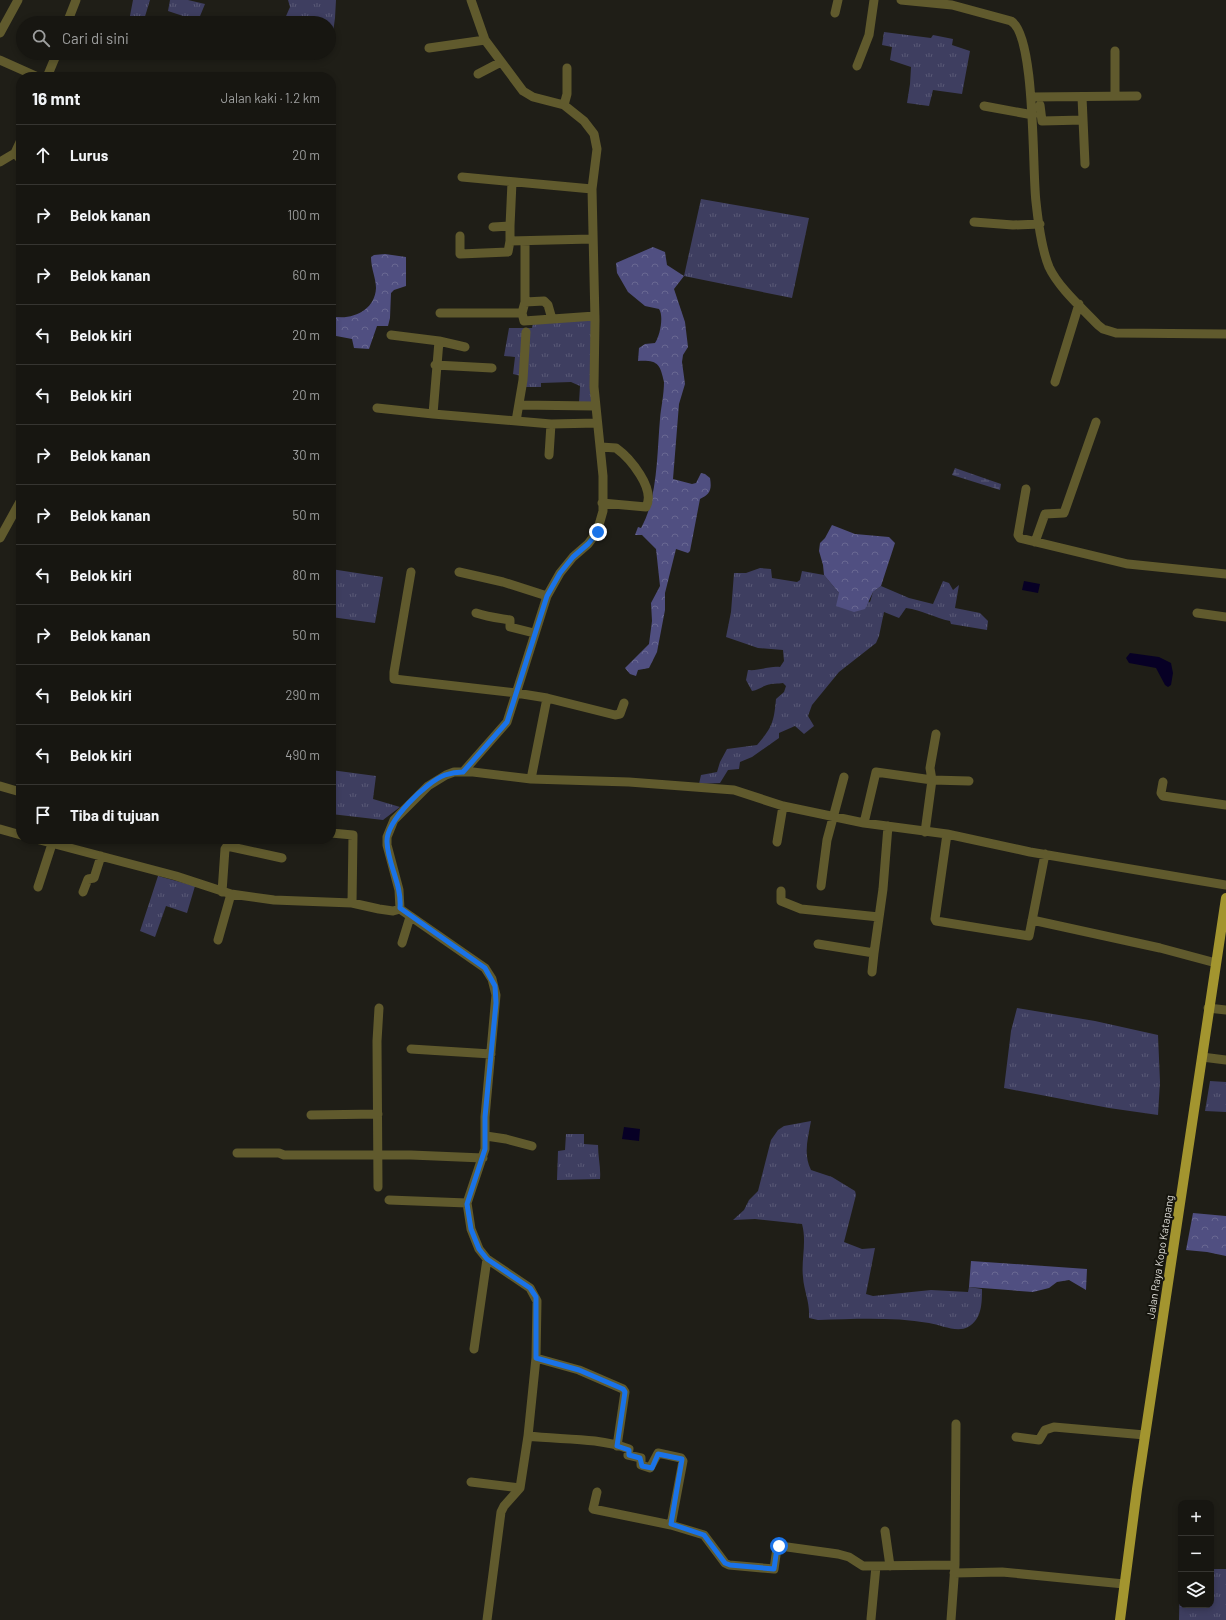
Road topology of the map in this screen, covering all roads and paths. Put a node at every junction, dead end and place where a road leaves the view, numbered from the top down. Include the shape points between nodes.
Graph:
1 (18, 0) edge
2 (76, 0) edge
3 (471, 0) edge
4 (838, 0) edge
5 (874, 0) edge
6 (901, 0) edge
7 (950, 3) edge
8 (835, 13) dead end
9 (70, 16) edge
10 (0, 33) edge
11 (486, 40) junction
12 (428, 48) dead end
13 (1115, 51) dead end
14 (0, 60) edge
15 (55, 60) edge
16 (501, 62) junction
17 (858, 66) dead end
18 (567, 68) dead end
19 (27, 72) edge
20 (49, 72) edge
21 (478, 74) dead end
22 (1115, 96) junction
23 (1137, 96) dead end
24 (1031, 97) junction
25 (1082, 97) junction
26 (564, 105) junction
27 (1040, 105) dead end
28 (984, 106) dead end
29 (1033, 115) junction
30 (1083, 120) junction
31 (16, 158) edge
32 (0, 162) edge
33 (1085, 164) dead end
34 (462, 177) dead end
35 (512, 182) junction
36 (592, 188) junction
37 (974, 222) dead end
38 (1040, 224) junction
39 (510, 226) junction
40 (493, 227) dead end
41 (460, 236) dead end
42 (592, 239) junction
43 (510, 241) junction
44 (525, 242) junction
45 (524, 302) junction
46 (1079, 304) junction
47 (440, 313) dead end
48 (522, 313) junction
49 (595, 316) junction
50 (552, 319) junction
51 (526, 332) dead end
52 (1226, 334) edge
53 (391, 335) dead end
54 (438, 341) junction
55 (465, 347) dead end
56 (435, 365) junction
57 (492, 368) dead end
58 (1054, 382) dead end
59 (519, 405) junction
60 (595, 406) junction
61 (377, 408) dead end
62 (433, 414) junction
63 (516, 421) junction
64 (1096, 422) dead end
65 (597, 423) junction
66 (551, 424) junction
67 (601, 447) junction
68 (549, 456) dead end
69 (1026, 489) dead end
70 (602, 502) junction
71 (16, 509) edge
72 (0, 538) edge
73 (1035, 542) junction
74 (411, 572) dead end
75 (459, 572) dead end
76 (1226, 574) edge
77 (547, 596) junction
78 (1197, 613) dead end
79 (476, 614) dead end
80 (1226, 617) edge
81 (534, 633) junction
82 (516, 693) junction
83 (547, 698) junction
84 (624, 703) dead end
85 (936, 734) dead end
86 (463, 772) junction
87 (844, 777) dead end
88 (532, 779) junction
89 (932, 780) junction
90 (969, 781) dead end
91 (1163, 782) dead end
92 (0, 786) edge
93 (16, 791) edge
94 (783, 806) junction
95 (1226, 806) edge
96 (834, 816) junction
97 (864, 823) junction
98 (888, 826) junction
99 (0, 829) edge
100 (925, 832) junction
101 (336, 833) edge
102 (16, 834) edge
103 (947, 834) junction
104 (777, 842) dead end
105 (52, 844) joint
106 (1045, 854) junction
107 (101, 856) junction
108 (282, 858) dead end
109 (1226, 885) edge
110 (821, 886) dead end
111 (38, 887) dead end
112 (781, 891) dead end
113 (83, 892) dead end
114 (226, 893) junction
115 (1226, 898) edge
116 (352, 903) junction
117 (400, 908) junction
118 (410, 917) junction
119 (879, 917) junction
120 (1032, 920) junction
121 (1223, 936) edge
122 (218, 940) dead end
123 (402, 943) dead end
124 (818, 944) dead end
125 (874, 953) junction
126 (1216, 963) junction
127 (872, 972) dead end
128 (379, 1008) dead end
129 (1208, 1008) junction
130 (1226, 1010) edge
131 (411, 1049) dead end
132 (491, 1054) junction
133 (1202, 1057) junction
134 (1226, 1060) edge
135 (378, 1114) junction
136 (311, 1115) dead end
137 (486, 1136) junction
138 (532, 1146) dead end
139 (237, 1153) dead end
140 (377, 1156) junction
141 (483, 1158) junction
142 (378, 1187) dead end
143 (389, 1200) dead end
144 (467, 1204) junction
145 (487, 1259) junction
146 (474, 1349) dead end
147 (536, 1358) junction
148 (956, 1424) dead end
149 (528, 1436) junction
150 (1145, 1436) junction
151 (1016, 1437) dead end
152 (617, 1446) junction
153 (471, 1482) dead end
154 (520, 1488) junction
155 (597, 1492) dead end
156 (671, 1524) junction
157 (885, 1531) dead end
158 (876, 1566) junction
159 (890, 1566) junction
160 (955, 1569) junction
161 (1124, 1584) junction
162 (871, 1619) dead end
163 (487, 1620) edge
164 (951, 1620) edge
165 (1120, 1620) edge

1 - 10 street
2 - 9 street
3 - 11 street
4 - 8 street
5 - 17 street via 869,35
6 - 7 street
7 - 24 street via 1011,21 1017,26
11 - 12 street
11 - 16 street
13 - 22 street
14 - 19 street
15 - 20 street
16 - 21 street
16 - 26 street via 527,94
18 - 26 street via 568,94
22 - 23 street
22 - 25 street
24 - 25 street
24 - 29 street
25 - 30 street
26 - 36 street via 584,121 594,134 597,150
27 - 30 street via 1042,121
28 - 29 street
29 - 38 street via 1035,185
30 - 33 street
31 - 32 street
34 - 35 street
35 - 36 street
35 - 39 street
36 - 42 street
37 - 38 street
38 - 46 street via 1049,267
39 - 40 street
39 - 43 street
41 - 43 street via 460,254 508,252
42 - 44 street
42 - 49 street
43 - 44 street
44 - 45 street
45 - 48 street
45 - 50 street via 544,301 548,305
46 - 52 street via 1103,329 1116,333
46 - 58 street
47 - 48 street
48 - 50 street via 524,321
49 - 50 street
49 - 60 street
51 - 59 street
53 - 54 street
54 - 55 street
54 - 56 street
56 - 57 street
56 - 62 street
59 - 60 street
59 - 63 street
60 - 65 street
61 - 62 street
62 - 63 street
63 - 66 street
64 - 73 street via 1064,512 1045,514
65 - 66 street
65 - 67 street
66 - 68 street
67 - 70 street
67 - 70 street via 615,448 623,454 641,475 648,498 646,507
69 - 73 street via 1018,535 1020,538
70 - 77 street via 603,511 595,536 560,573
71 - 72 street
73 - 76 street via 1128,564
74 - 82 street via 394,679
75 - 77 street
77 - 81 street
78 - 80 street
79 - 81 street via 510,620 510,627
81 - 82 street
82 - 83 street
82 - 86 street via 507,722
83 - 84 street via 615,715 620,714
83 - 88 street
85 - 89 street via 930,768
86 - 88 street
86 - 117 street via 446,775 434,782 398,816 390,828 387,845 399,890
87 - 96 street
88 - 94 street via 629,782 734,790
89 - 90 street
89 - 97 street via 876,772
89 - 100 street
91 - 95 street via 1163,796
92 - 93 street
94 - 96 street
94 - 104 street
96 - 97 street
96 - 110 street via 827,840
97 - 98 street
98 - 100 street
98 - 119 street
99 - 102 street
100 - 103 street
101 - 116 street via 353,835
103 - 106 street
103 - 120 street via 935,920 1029,936
105 - 107 street
105 - 111 street
106 - 109 street
106 - 120 street
107 - 113 street via 94,878 88,879
107 - 114 street via 176,876
108 - 114 street via 227,846
112 - 119 street via 781,901 795,908
114 - 116 street via 274,900
114 - 122 street
115 - 121 main road, Jalan Raya Kopo Katapang
116 - 117 street via 393,911
117 - 118 street
118 - 123 street
118 - 132 street via 441,936 489,973 496,995
119 - 125 street
120 - 126 street
121 - 126 main road, Jalan Raya Kopo Katapang
124 - 125 street
125 - 127 street
126 - 129 main road, Jalan Raya Kopo Katapang
128 - 135 street
129 - 130 street
129 - 133 main road, Jalan Raya Kopo Katapang
131 - 132 street
132 - 137 street via 485,1117
133 - 134 street
133 - 150 main road, Jalan Raya Kopo Katapang
135 - 136 street
135 - 140 street
137 - 138 street
137 - 141 street
139 - 140 street
140 - 141 street
140 - 142 street
141 - 144 street
143 - 144 street
144 - 145 street via 474,1238
145 - 146 street
145 - 147 street via 535,1294
147 - 149 street
147 - 152 street via 579,1370 623,1389 625,1392
148 - 160 street
149 - 152 street via 561,1437
149 - 154 street
150 - 151 street via 1054,1427 1045,1430 1039,1440
150 - 161 main road, Jalan Raya Kopo Katapang
152 - 156 street via 629,1450 628,1455 640,1458 641,1465 650,1468 658,1454 682,1459
153 - 154 street
154 - 163 street via 501,1512
155 - 156 street via 593,1509
156 - 158 street via 704,1535 725,1563 735,1567 774,1569 777,1548 780,1546 838,1554 863,1566
157 - 159 street
158 - 159 street
158 - 162 street
159 - 160 street
160 - 161 street
160 - 164 street
161 - 165 main road, Jalan Raya Kopo Katapang

